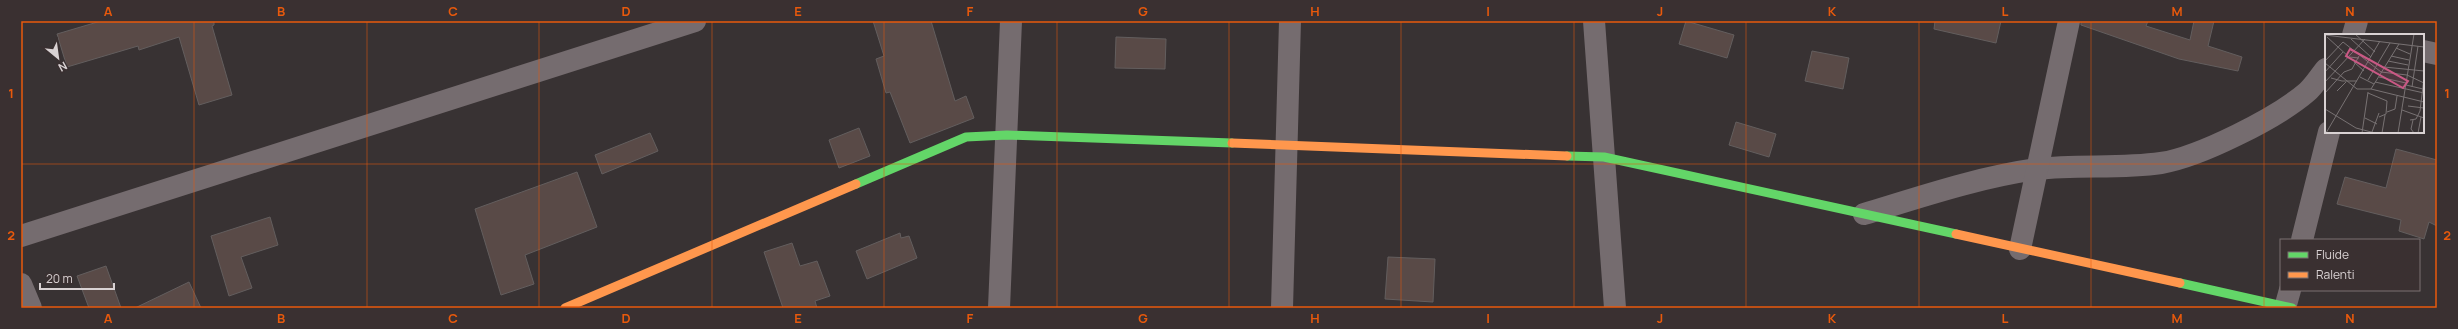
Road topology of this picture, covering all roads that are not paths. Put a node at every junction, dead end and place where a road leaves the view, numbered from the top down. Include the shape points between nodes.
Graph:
1 (695, 21) edge
2 (1011, 21) edge
3 (1290, 21) edge
4 (1594, 21) edge
5 (2068, 21) edge
6 (2357, 21) edge
7 (2354, 34) edge
8 (2424, 51) edge
9 (2437, 54) edge
10 (2325, 70) edge
11 (2329, 133) edge
12 (1006, 135) junction
13 (1286, 145) junction
14 (1604, 157) junction
15 (2037, 169) junction
16 (1864, 214) junction
17 (21, 236) edge
18 (2302, 239) edge
19 (2020, 249) junction
20 (21, 284) edge
21 (2288, 303) edge
22 (31, 308) edge
23 (564, 308) edge
24 (998, 308) edge
25 (1282, 308) edge
26 (1615, 308) edge

1 - 17 street
2 - 12 street
3 - 13 street
4 - 14 street
5 - 15 street
6 - 7 street
8 - 9 street
10 - 15 street via 2307,92 2269,118 2210,147 2162,162 2099,168
11 - 18 street
12 - 13 street
12 - 23 street via 966,137
12 - 24 street
13 - 14 street
13 - 25 street
14 - 16 street
14 - 26 street
15 - 16 street
15 - 19 street
16 - 19 street
19 - 21 street
20 - 22 street

